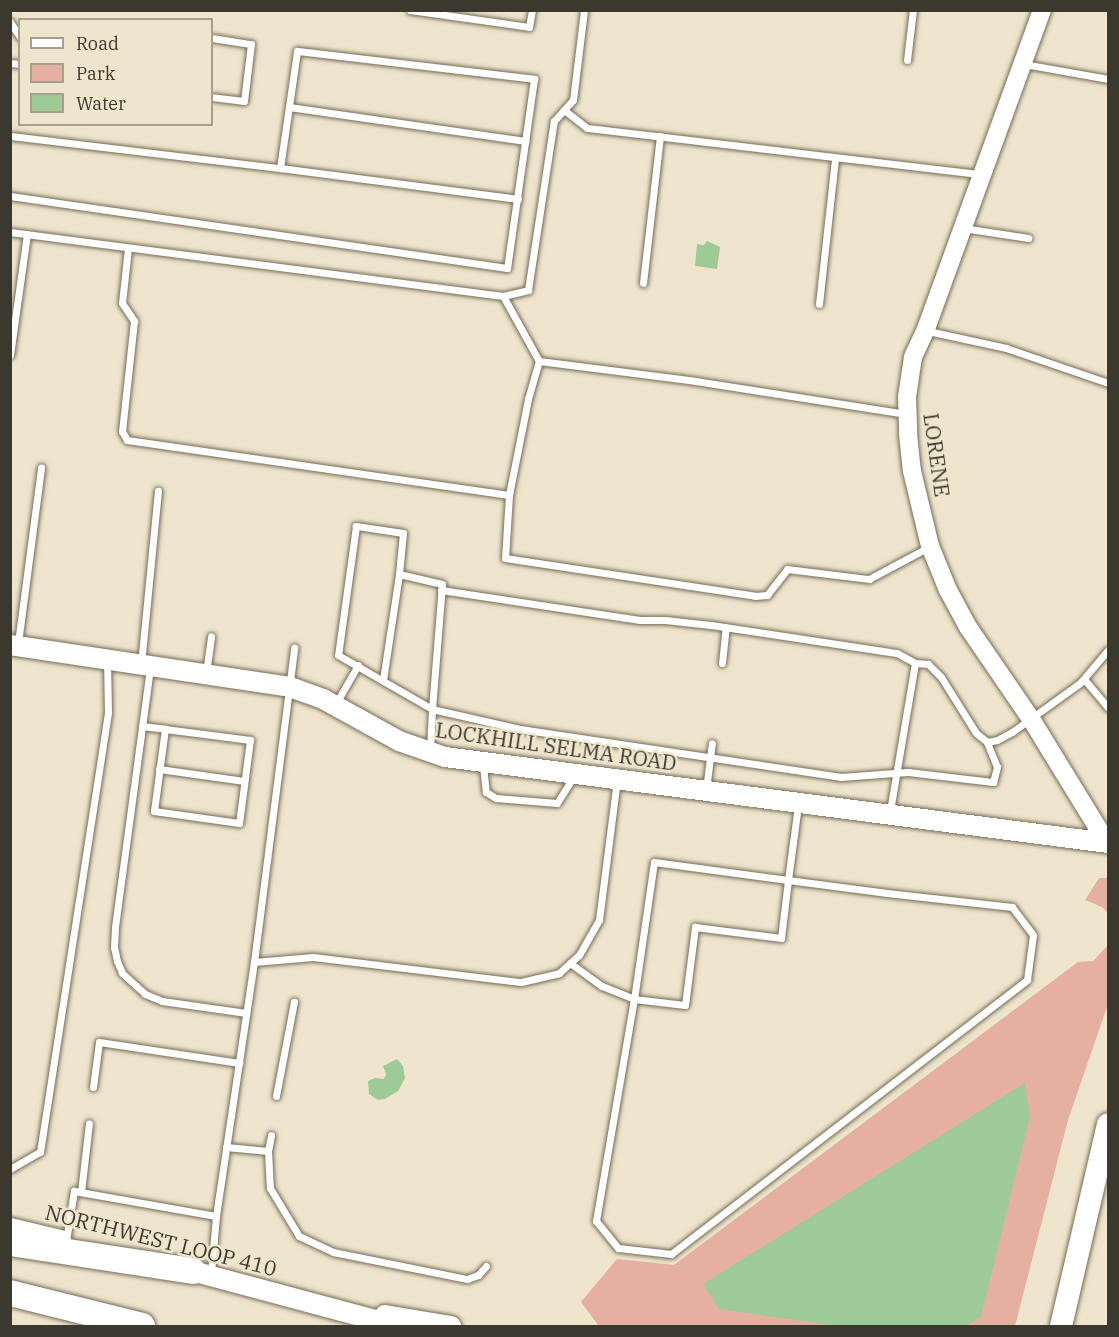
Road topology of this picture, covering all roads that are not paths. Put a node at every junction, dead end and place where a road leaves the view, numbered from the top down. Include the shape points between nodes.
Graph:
1 (410, 10) edge
2 (532, 10) edge
3 (584, 10) edge
4 (913, 10) edge
5 (1042, 10) edge
6 (213, 38) edge
7 (907, 60) dead end
8 (1021, 64) junction
9 (1108, 79) edge
10 (213, 97) edge
11 (289, 107) junction
12 (564, 110) junction
13 (10, 136) edge
14 (660, 136) junction
15 (526, 141) junction
16 (835, 158) junction
17 (280, 168) junction
18 (981, 174) junction
19 (10, 196) edge
20 (518, 199) junction
21 (961, 228) junction
22 (10, 232) edge
23 (27, 234) junction
24 (1028, 238) dead end
25 (128, 248) junction
26 (643, 283) dead end
27 (503, 296) junction
28 (819, 304) dead end
29 (925, 330) junction
30 (11, 339) edge
31 (10, 355) edge
32 (539, 361) junction
33 (1108, 383) edge
34 (908, 414) junction
35 (41, 468) dead end
36 (158, 491) dead end
37 (508, 495) junction
38 (930, 546) junction
39 (399, 574) junction
40 (441, 590) junction
41 (726, 627) junction
42 (211, 636) dead end
43 (14, 645) edge
44 (294, 648) dead end
45 (1108, 650) edge
46 (107, 659) junction
47 (722, 663) dead end
48 (915, 663) junction
49 (146, 664) junction
50 (358, 665) junction
51 (206, 673) junction
52 (1084, 679) junction
53 (383, 680) junction
54 (290, 687) junction
55 (335, 705) junction
56 (1108, 708) edge
57 (432, 709) junction
58 (1031, 719) junction
59 (142, 726) junction
60 (165, 729) junction
61 (987, 742) junction
62 (712, 743) dead end
63 (430, 753) junction
64 (710, 756) junction
65 (483, 762) junction
66 (159, 769) junction
67 (896, 773) junction
68 (574, 774) junction
69 (617, 780) junction
70 (244, 781) junction
71 (706, 792) junction
72 (798, 804) junction
73 (889, 815) junction
74 (1108, 844) edge
75 (788, 880) junction
76 (254, 962) junction
77 (570, 963) junction
78 (634, 999) junction
79 (294, 1002) dead end
80 (246, 1013) junction
81 (239, 1063) junction
82 (93, 1087) dead end
83 (276, 1096) dead end
84 (89, 1123) dead end
85 (1108, 1124) edge
86 (271, 1135) dead end
87 (226, 1146) junction
88 (268, 1151) junction
89 (10, 1169) edge
90 (81, 1192) junction
91 (216, 1216) junction
92 (10, 1228) edge
93 (66, 1241) junction
94 (10, 1243) edge
95 (486, 1266) dead end
96 (202, 1273) junction
97 (10, 1293) edge
98 (299, 1300) junction
99 (142, 1326) edge
100 (398, 1326) edge
101 (451, 1326) edge
102 (1061, 1326) edge

1 - 2 lane via 530,27
3 - 12 lane via 573,100
4 - 7 lane
5 - 8 street, LORENE
6 - 10 lane via 251,44 244,101
8 - 9 lane
8 - 18 street, LORENE
11 - 15 lane
11 - 15 lane via 297,51 534,79
11 - 17 lane
12 - 14 lane via 588,128
12 - 27 lane via 555,121 528,290
13 - 17 lane
14 - 16 lane
14 - 26 lane
15 - 20 lane
16 - 18 lane
16 - 28 lane
17 - 20 lane
18 - 21 street, LORENE
19 - 20 lane via 507,268
21 - 24 lane
21 - 29 street, LORENE
22 - 23 lane
23 - 25 lane
23 - 30 lane
25 - 27 lane
25 - 37 lane via 122,303 135,321 122,431 127,440
27 - 32 lane
29 - 33 lane via 1006,348
29 - 34 street, LORENE via 913,357
30 - 31 lane
32 - 34 lane
32 - 37 lane
34 - 38 street, LORENE via 912,471
35 - 43 lane
36 - 49 lane
37 - 38 lane via 505,558 755,596 766,595 788,569 869,579
38 - 58 street, LORENE via 968,627
39 - 40 lane via 442,584
39 - 50 lane via 403,532 356,526 338,655
39 - 53 lane
40 - 41 lane via 640,620
40 - 57 lane
41 - 47 lane
41 - 48 lane via 897,653
42 - 51 lane
43 - 46 main road, LOCKHILL SELMA ROAD
44 - 54 lane
45 - 52 lane
46 - 49 main road, LOCKHILL SELMA ROAD
46 - 89 lane via 108,712 40,1152
48 - 61 lane via 928,664 941,677 976,733
48 - 67 lane
49 - 51 main road, LOCKHILL SELMA ROAD
49 - 59 lane
50 - 53 lane
50 - 55 lane
51 - 54 main road, LOCKHILL SELMA ROAD
52 - 56 lane
52 - 58 lane
53 - 57 lane
54 - 55 main road, LOCKHILL SELMA ROAD
54 - 76 lane
55 - 63 main road, LOCKHILL SELMA ROAD via 399,741
57 - 63 lane
57 - 64 lane via 520,729
58 - 61 lane via 997,741
58 - 74 street, LORENE
59 - 60 lane
59 - 80 lane via 115,928 117,961 122,974 145,994 162,1001
60 - 66 lane
60 - 70 lane via 250,740
61 - 67 lane via 997,767 993,782
62 - 64 lane
63 - 65 main road, LOCKHILL SELMA ROAD
64 - 67 lane via 841,777
64 - 71 lane
65 - 68 main road, LOCKHILL SELMA ROAD
65 - 68 lane via 486,792 496,798 557,803
66 - 70 lane
66 - 70 lane via 154,811 239,824
67 - 73 lane
68 - 69 main road, LOCKHILL SELMA ROAD
69 - 71 main road, LOCKHILL SELMA ROAD
69 - 77 lane via 599,920 579,956
71 - 72 main road, LOCKHILL SELMA ROAD
72 - 73 main road, LOCKHILL SELMA ROAD
72 - 75 lane
73 - 74 main road, LOCKHILL SELMA ROAD
75 - 78 lane via 654,862
75 - 78 lane via 781,938 695,927 686,1005
75 - 78 lane via 1011,907 1033,935 1027,980 671,1254 618,1248 596,1221
76 - 77 lane via 313,957 522,982 559,973
76 - 80 lane
77 - 78 lane via 602,986
79 - 83 lane
80 - 81 lane
81 - 82 lane via 99,1042
81 - 87 lane
84 - 90 lane
85 - 102 main road
86 - 88 lane
87 - 88 lane
87 - 91 lane
88 - 95 lane via 270,1188 299,1236 333,1252 437,1275 467,1279
90 - 91 lane
90 - 93 lane via 75,1191
91 - 96 lane
92 - 93 main road, NORTHWEST LOOP 410
93 - 96 main road, NORTHWEST LOOP 410
94 - 96 highway
96 - 98 main road, NORTHWEST LOOP 410
97 - 99 highway
98 - 100 main road, NORTHWEST LOOP 410
98 - 101 main road, NORTHWEST LOOP 410

